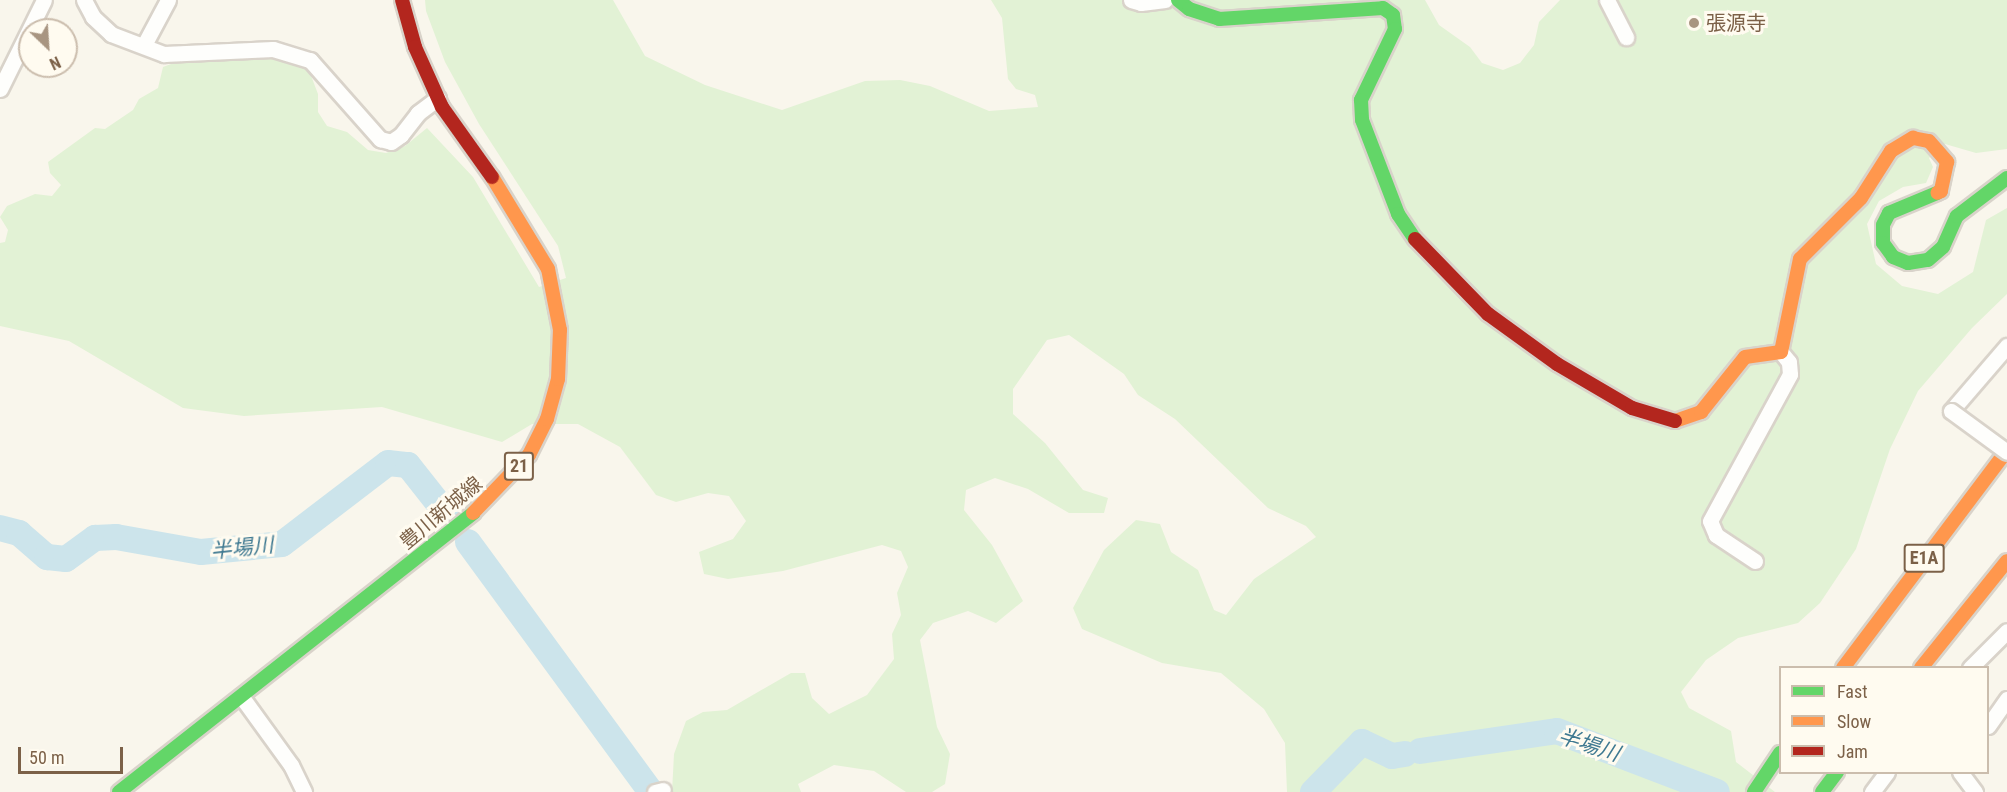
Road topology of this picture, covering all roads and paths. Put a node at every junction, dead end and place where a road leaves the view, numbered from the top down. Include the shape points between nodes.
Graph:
1 (44, 0) edge
2 (84, 0) edge
3 (168, 0) edge
4 (402, 0) edge
5 (1131, 0) edge
6 (1165, 0) edge
7 (1178, 0) edge
8 (1607, 0) edge
9 (1626, 37) dead end
10 (144, 45) junction
11 (0, 88) edge
12 (438, 98) junction
13 (2007, 178) edge
14 (2007, 346) edge
15 (1781, 352) junction
16 (2007, 451) edge
17 (1755, 561) dead end
18 (2007, 561) edge
19 (2007, 631) edge
20 (1845, 666) edge
21 (1923, 666) edge
22 (1972, 666) edge
23 (241, 696) junction
24 (2007, 699) edge
25 (1989, 725) edge
26 (1779, 755) edge
27 (1836, 774) edge
28 (1886, 774) edge
29 (1962, 774) edge
30 (119, 792) edge
31 (304, 792) edge
32 (1754, 792) edge
33 (1822, 792) edge
34 (1872, 792) edge
35 (1975, 792) edge

1 - 11 street
2 - 10 street via 93,17 111,34
3 - 10 street
4 - 12 main road, 豊川新城線 / 21 via 415,47
5 - 6 street
7 - 15 main road via 1189,9 1219,19 1383,8 1393,15 1395,29 1361,100 1362,120 1398,214 1427,253 1453,274 1488,314 1602,392 1662,420 1683,420 1701,412 1745,357
8 - 9 street
10 - 12 street via 164,54 273,49 294,52 310,60 380,139 391,142
12 - 23 main road, 豊川新城線 / 21 via 460,138 508,200 548,269 560,330 558,379 547,419 528,455 491,497
13 - 15 main road via 1957,216 1943,247 1928,260 1908,263 1893,257 1883,243 1883,225 1889,213 1941,191 1947,162 1929,141 1913,138 1891,151 1862,198 1800,259
14 - 16 street, bridge via 1952,411
15 - 17 street via 1789,362 1790,374 1710,521 1716,534
16 - 20 main road, E1A
18 - 21 main road
19 - 22 street
23 - 30 main road, 豊川新城線 / 21
23 - 31 street via 291,765
24 - 25 street
26 - 32 main road
27 - 33 main road
28 - 34 street
29 - 35 street

